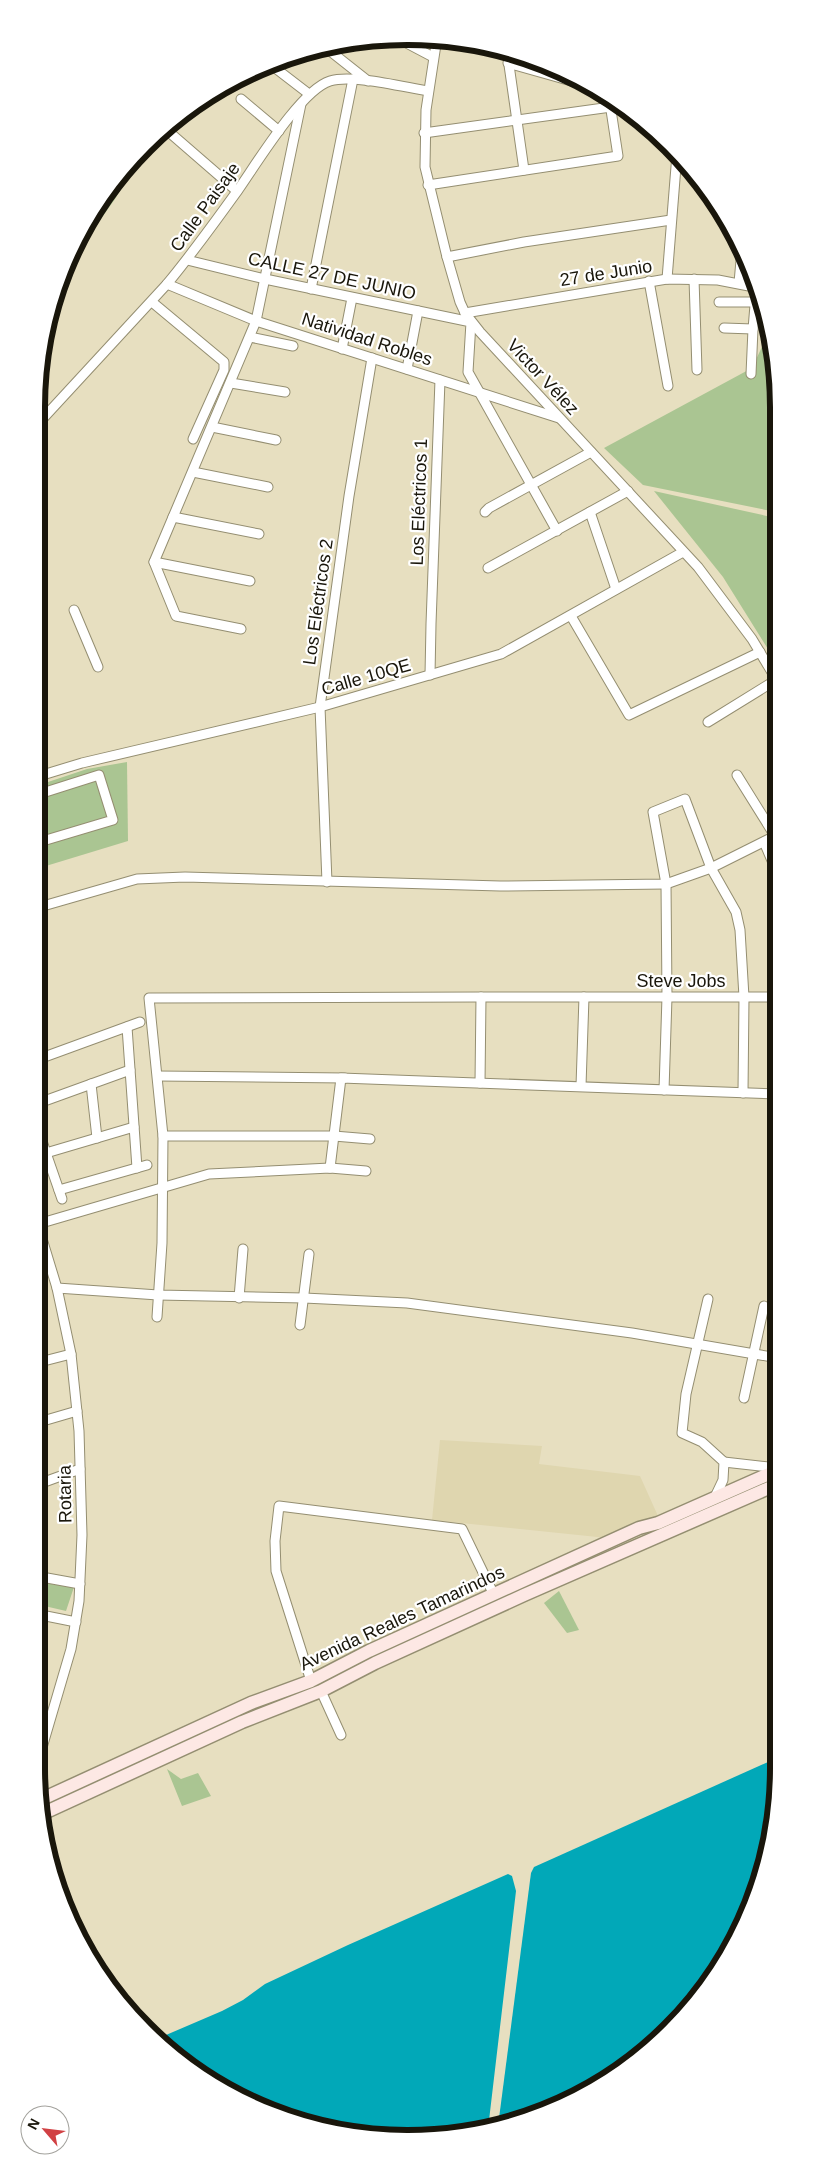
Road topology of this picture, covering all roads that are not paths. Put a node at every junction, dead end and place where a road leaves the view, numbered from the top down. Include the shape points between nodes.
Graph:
1 (410, 45) edge
2 (435, 46) edge
3 (333, 53) edge
4 (433, 58) junction
5 (511, 60) edge
6 (513, 61) edge
7 (512, 64) junction
8 (277, 70) edge
9 (552, 75) edge
10 (353, 79) junction
11 (368, 81) junction
12 (428, 91) junction
13 (309, 94) junction
14 (242, 99) dead end
15 (301, 104) junction
16 (609, 106) edge
17 (611, 108) edge
18 (517, 120) junction
19 (279, 131) junction
20 (170, 133) edge
21 (424, 133) junction
22 (676, 164) edge
23 (524, 170) junction
24 (428, 185) junction
25 (237, 191) junction
26 (672, 220) junction
27 (447, 257) junction
28 (187, 260) junction
29 (741, 265) edge
30 (265, 279) junction
31 (667, 279) junction
32 (694, 279) junction
33 (649, 281) junction
34 (739, 283) junction
35 (167, 284) junction
36 (749, 286) edge
37 (311, 289) junction
38 (753, 297) edge
39 (352, 298) junction
40 (152, 302) junction
41 (719, 302) dead end
42 (755, 303) edge
43 (418, 311) junction
44 (465, 313) junction
45 (256, 321) junction
46 (471, 322) junction
47 (724, 328) dead end
48 (753, 329) junction
49 (250, 337) junction
50 (293, 346) dead end
51 (342, 348) junction
52 (372, 358) junction
53 (407, 369) junction
54 (697, 370) dead end
55 (751, 374) dead end
56 (440, 380) junction
57 (231, 382) junction
58 (668, 386) dead end
59 (285, 392) dead end
60 (479, 392) junction
61 (45, 416) edge
62 (559, 418) junction
63 (212, 427) junction
64 (193, 438) dead end
65 (276, 440) dead end
66 (591, 452) junction
67 (193, 472) junction
68 (531, 484) junction
69 (268, 487) dead end
70 (628, 492) junction
71 (485, 512) dead end
72 (590, 512) junction
73 (173, 516) junction
74 (557, 531) junction
75 (258, 534) dead end
76 (683, 552) junction
77 (154, 562) junction
78 (488, 568) dead end
79 (250, 581) dead end
80 (616, 589) junction
81 (74, 610) dead end
82 (571, 616) junction
83 (241, 629) dead end
84 (760, 652) junction
85 (98, 667) dead end
86 (770, 670) edge
87 (430, 675) junction
88 (770, 684) edge
89 (320, 707) junction
90 (708, 722) dead end
91 (45, 774) edge
92 (737, 775) dead end
93 (45, 791) edge
94 (770, 826) edge
95 (770, 838) edge
96 (45, 841) edge
97 (764, 842) junction
98 (770, 856) edge
99 (711, 868) junction
100 (327, 882) junction
101 (666, 884) junction
102 (45, 905) edge
103 (481, 997) junction
104 (584, 997) junction
105 (667, 997) junction
106 (744, 997) junction
107 (770, 997) edge
108 (140, 1022) dead end
109 (127, 1027) junction
110 (45, 1057) edge
111 (130, 1070) junction
112 (158, 1076) junction
113 (341, 1078) junction
114 (480, 1083) junction
115 (91, 1084) junction
116 (581, 1086) junction
117 (664, 1090) junction
118 (743, 1093) junction
119 (770, 1094) edge
120 (45, 1101) edge
121 (134, 1127) junction
122 (163, 1136) junction
123 (334, 1136) junction
124 (97, 1138) junction
125 (370, 1139) dead end
126 (46, 1153) joint
127 (147, 1166) dead end
128 (137, 1168) junction
129 (330, 1168) junction
130 (366, 1171) dead end
131 (162, 1187) junction
132 (45, 1219) edge
133 (45, 1247) edge
134 (243, 1249) dead end
135 (309, 1254) dead end
136 (58, 1288) junction
137 (158, 1295) junction
138 (239, 1298) junction
139 (304, 1298) junction
140 (708, 1299) dead end
141 (764, 1306) dead end
142 (157, 1317) dead end
143 (300, 1324) dead end
144 (697, 1344) junction
145 (71, 1354) junction
146 (754, 1354) junction
147 (770, 1357) edge
148 (45, 1361) edge
149 (744, 1398) dead end
150 (77, 1412) junction
151 (45, 1421) edge
152 (724, 1462) junction
153 (770, 1468) edge
154 (80, 1469) junction
155 (770, 1473) edge
156 (45, 1482) edge
157 (748, 1484) junction
158 (770, 1488) edge
159 (754, 1496) junction
160 (714, 1499) junction
161 (45, 1578) edge
162 (518, 1583) junction
163 (80, 1584) junction
164 (494, 1596) junction
165 (524, 1596) junction
166 (45, 1616) edge
167 (76, 1622) junction
168 (310, 1681) junction
169 (321, 1691) junction
170 (237, 1710) junction
171 (242, 1722) junction
172 (342, 1735) dead end
173 (45, 1738) edge
174 (46, 1797) edge
175 (48, 1811) edge

1 - 4 street
2 - 4 street, Victor Vélez
3 - 11 street
4 - 12 street, Victor Vélez
5 - 7 street
6 - 7 street
7 - 9 street
7 - 18 street
8 - 13 street
10 - 11 street, Calle Paisaje
10 - 13 street, Calle Paisaje via 331,80
10 - 37 street
11 - 12 street, Calle Paisaje
12 - 21 street, Victor Vélez
13 - 15 street, Calle Paisaje
14 - 19 street
15 - 19 street, Calle Paisaje
15 - 30 street
16 - 18 street
17 - 23 street via 618,156
18 - 21 street
18 - 23 street
19 - 25 street, Calle Paisaje
20 - 25 street
21 - 24 street, Victor Vélez
22 - 26 street
23 - 24 street
24 - 27 street, Victor Vélez
25 - 28 street, Calle Paisaje
26 - 27 street
26 - 31 street
27 - 44 street, Victor Vélez
28 - 30 street, CALLE 27 DE JUNIO
28 - 35 street, Calle Paisaje
29 - 34 street
30 - 37 street, CALLE 27 DE JUNIO
30 - 45 street
31 - 32 street, 27 de Junio
31 - 33 street, 27 de Junio
32 - 34 street, 27 de Junio
32 - 54 street
33 - 44 street, 27 de Junio
33 - 58 street
34 - 36 street, 27 de Junio
35 - 40 street, Calle Paisaje
35 - 45 street, Natividad Robles
37 - 39 street, CALLE 27 DE JUNIO
38 - 41 street
39 - 43 street, CALLE 27 DE JUNIO
39 - 51 street
40 - 61 street, Calle Paisaje
40 - 64 street via 224,362 224,370
42 - 48 street
43 - 46 street, CALLE 27 DE JUNIO
43 - 53 street
44 - 46 street, Victor Vélez
45 - 49 street
45 - 51 street, Natividad Robles
46 - 60 street via 468,372
46 - 62 street, Victor Vélez
47 - 48 street
48 - 55 street
49 - 50 street
49 - 57 street
51 - 52 street, Natividad Robles
52 - 53 street, Natividad Robles
52 - 89 street, Los Eléctricos 2
53 - 56 street, Natividad Robles
56 - 60 street, Natividad Robles
56 - 87 street, Los Eléctricos 1
57 - 59 street
57 - 63 street
60 - 62 street, Natividad Robles
60 - 68 street
62 - 66 street, Victor Vélez
63 - 65 street
63 - 67 street
66 - 68 street
66 - 70 street, Victor Vélez
67 - 69 street
67 - 73 street
68 - 71 street
68 - 74 street
70 - 72 street
70 - 76 street, Victor Vélez
72 - 74 street
72 - 80 street
73 - 75 street
73 - 77 street
74 - 78 street
76 - 80 street, Calle 10QE
76 - 84 street, Victor Vélez via 713,585
77 - 79 street
77 - 83 street via 176,616
80 - 82 street, Calle 10QE
81 - 85 street
82 - 84 street via 629,715
82 - 87 street, Calle 10QE via 501,654
84 - 86 street, Victor Vélez
87 - 89 street, Calle 10QE
88 - 90 street
89 - 91 street, Calle 10QE
89 - 100 street, Los Eléctricos 2
92 - 94 street
93 - 96 street via 98,775 113,820
95 - 97 street
97 - 98 street
97 - 99 street
99 - 101 street
99 - 101 street via 685,799 653,812
99 - 106 street via 736,912
100 - 101 street via 500,886
100 - 102 street via 137,878
101 - 105 street
103 - 104 street, Steve Jobs
103 - 112 street, Steve Jobs via 150,998
103 - 114 street
104 - 105 street, Steve Jobs
104 - 116 street
105 - 106 street, Steve Jobs
105 - 117 street
106 - 107 street, Steve Jobs
106 - 118 street
108 - 109 street
109 - 110 street
109 - 111 street
111 - 115 street
111 - 121 street
112 - 113 street
112 - 122 street
113 - 114 street
113 - 123 street
114 - 116 street
115 - 120 street
115 - 124 street
116 - 117 street
117 - 118 street
118 - 119 street
121 - 124 street
121 - 128 street
122 - 123 street
122 - 131 street
123 - 125 street
123 - 129 street
124 - 126 street
126 - 128 street via 60,1194
127 - 128 street
129 - 130 street
129 - 131 street via 216,1172
131 - 132 street
131 - 137 street
133 - 136 street, Rotaria
134 - 138 street
135 - 139 street
136 - 137 street
136 - 145 street, Rotaria
137 - 138 street
137 - 142 street
138 - 139 street
139 - 143 street
139 - 144 street via 417,1304
140 - 144 street
141 - 146 street
144 - 146 street
144 - 152 street via 686,1394 682,1433 702,1442
145 - 148 street
145 - 150 street, Rotaria
146 - 147 street
146 - 149 street
150 - 151 street
150 - 154 street, Rotaria
152 - 153 street
152 - 160 street via 724,1480
154 - 156 street
154 - 163 street, Rotaria
155 - 157 main road, Avenida Reales Tamarindos
157 - 159 street
157 - 160 main road, Avenida Reales Tamarindos
158 - 159 main road, Avenida Reales Tamarindos
159 - 165 main road, Avenida Reales Tamarindos
160 - 162 main road, Avenida Reales Tamarindos via 639,1528
161 - 163 street
162 - 164 main road, Avenida Reales Tamarindos
162 - 165 main road
163 - 167 street, Rotaria
164 - 168 main road, Avenida Reales Tamarindos
164 - 168 street via 462,1529 279,1506 276,1572
165 - 169 main road, Avenida Reales Tamarindos
166 - 167 street
167 - 173 street, Rotaria
168 - 170 main road, Avenida Reales Tamarindos
169 - 171 main road, Avenida Reales Tamarindos
169 - 172 street
170 - 171 main road
170 - 174 main road, Avenida Reales Tamarindos
171 - 175 main road, Avenida Reales Tamarindos

